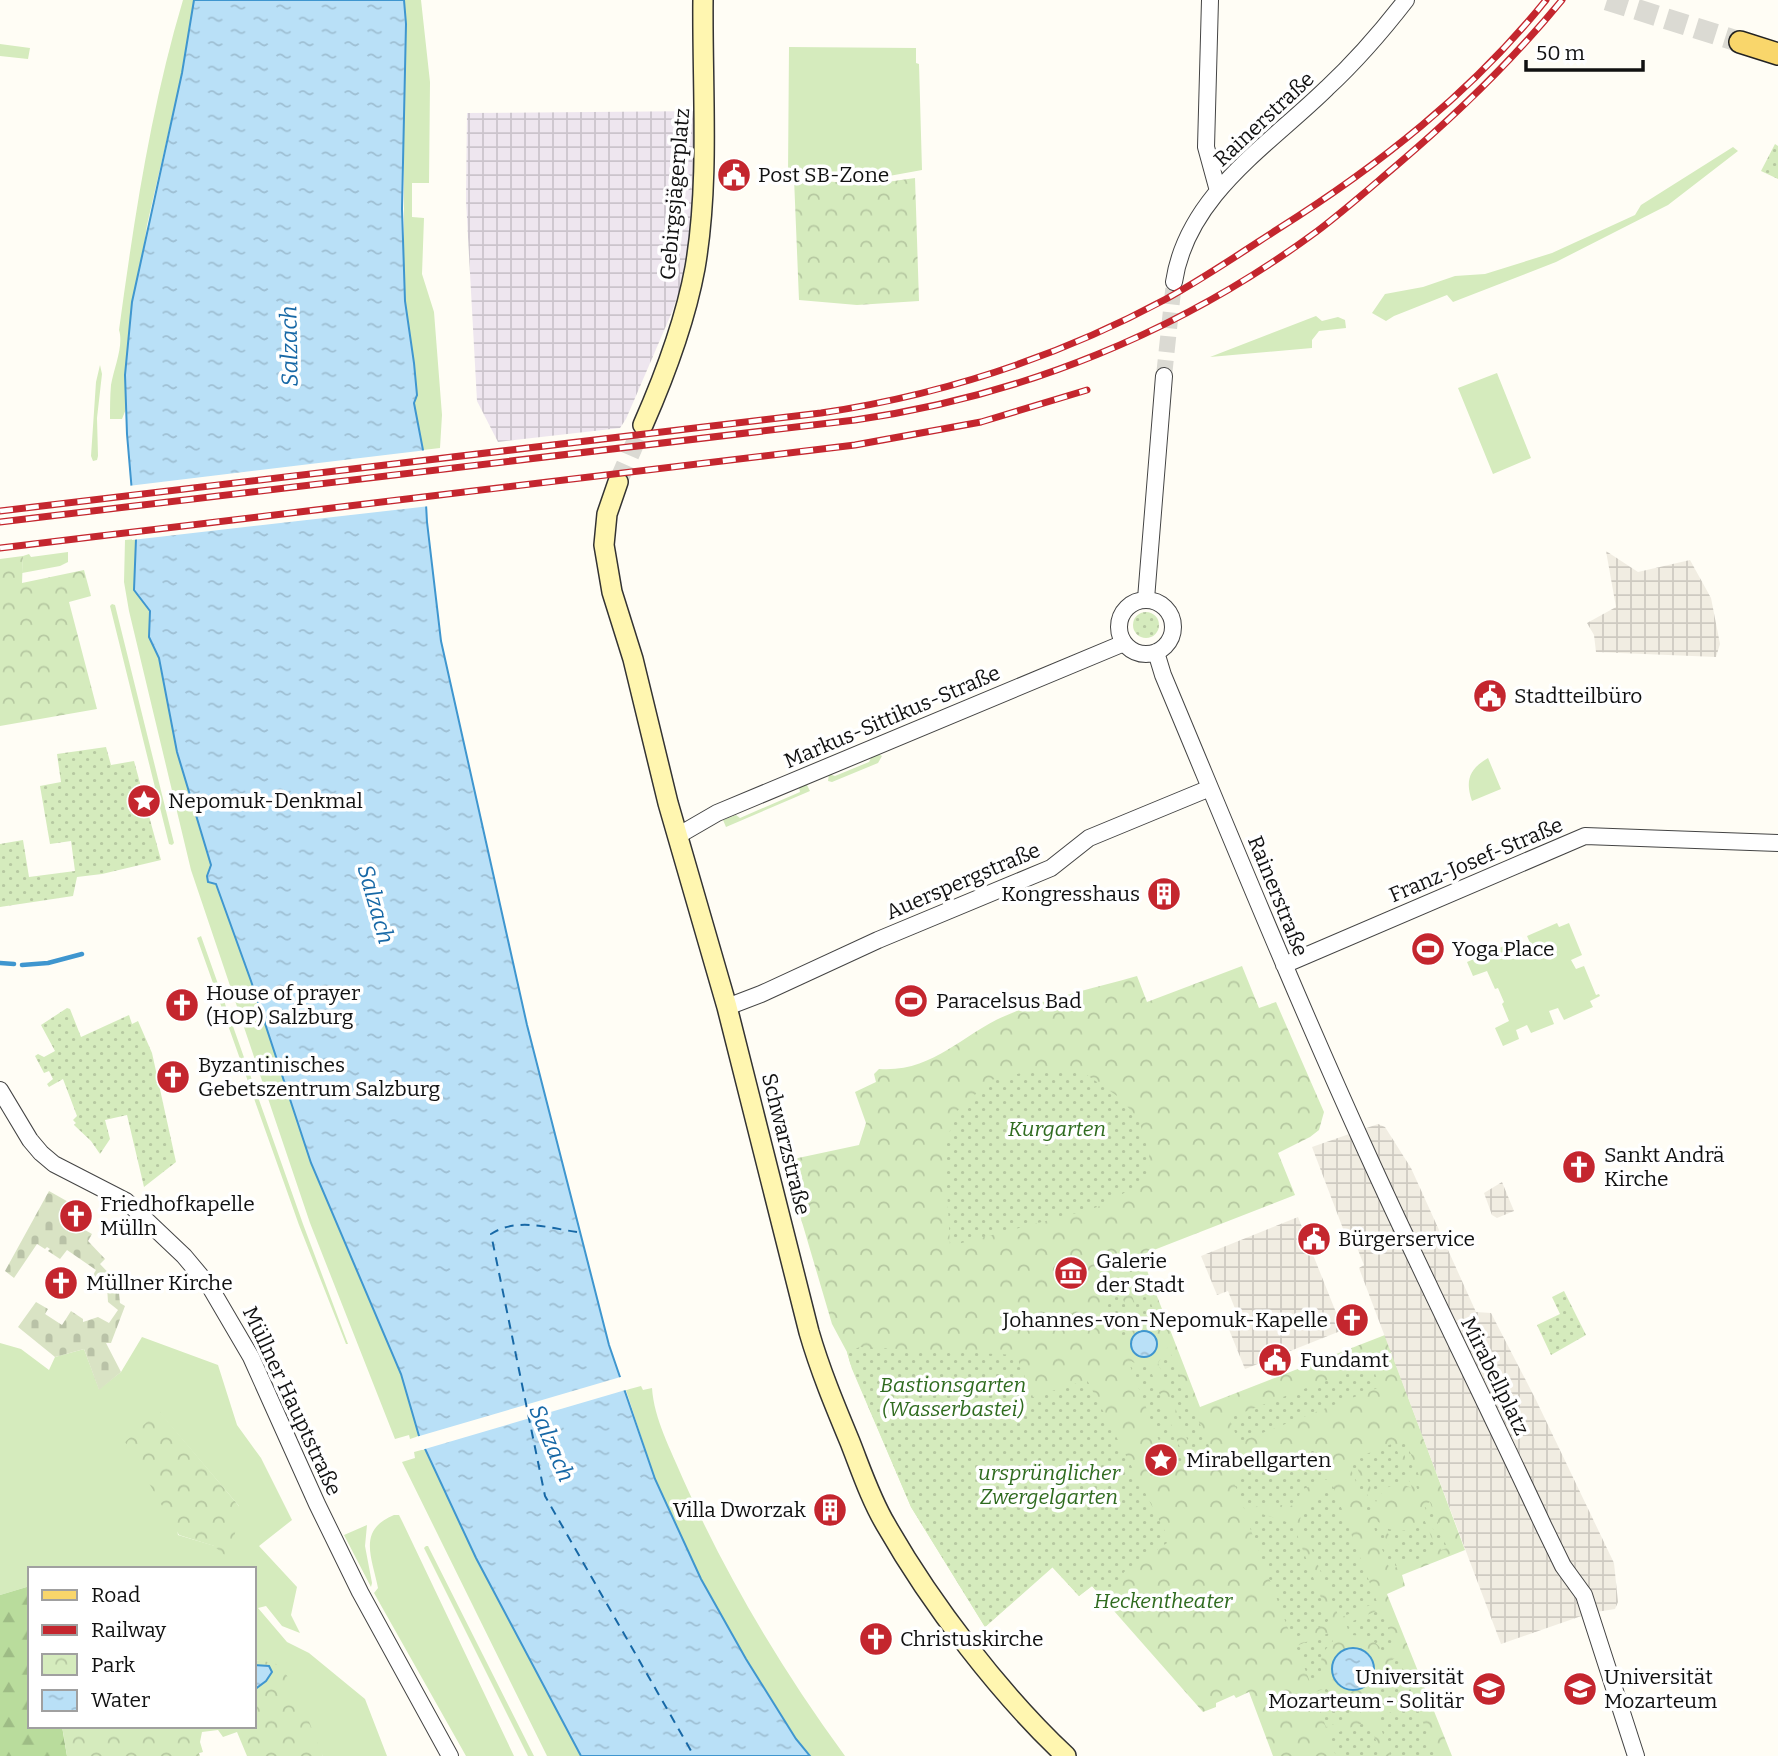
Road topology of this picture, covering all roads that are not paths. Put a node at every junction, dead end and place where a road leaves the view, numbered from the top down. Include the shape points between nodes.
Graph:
1 (703, 0) edge
2 (1210, 0) edge
3 (1406, 0) edge
4 (1740, 42) tunnel mouth
5 (1778, 54) edge
6 (1218, 191) junction
7 (1174, 282) tunnel mouth
8 (1164, 376) tunnel mouth
9 (643, 425) tunnel mouth
10 (618, 482) tunnel mouth
11 (1146, 599) junction
12 (1124, 643) junction
13 (1156, 652) junction
14 (1210, 788) junction
15 (678, 835) junction
16 (1778, 843) edge
17 (1284, 965) junction
18 (727, 1006) junction
19 (0, 1090) edge
20 (1367, 1154) joint
21 (450, 1756) edge
22 (1066, 1756) edge
23 (1636, 1756) edge

1 - 9 main road, Gebirgsjägerplatz via 705,89 695,265 666,369
2 - 6 street via 1206,148
3 - 6 street, Rainerstraße via 1329,87
4 - 5 main road
6 - 7 street, Rainerstraße via 1182,245
8 - 11 street
10 - 15 main road, Schwarzstraße via 607,514 604,545 612,592
11 - 12 street via 1122,612 1118,628
11 - 13 street via 1167,609 1173,624 1170,641
12 - 13 street via 1138,653
12 - 15 street, Markus-Sittikus-Straße via 717,813
13 - 14 street, Rainerstraße
14 - 17 street, Rainerstraße
14 - 18 street, Auerspergstraße via 1089,838 1051,869
15 - 18 main road, Schwarzstraße
16 - 17 street, Franz-Josef-Straße via 1585,836
17 - 20 street, Rainerstraße
18 - 22 main road, Schwarzstraße via 813,1346 885,1524 977,1657
19 - 21 street, Müllner Hauptstraße via 41,1153 126,1201 211,1287 251,1357 360,1592
20 - 23 street, Mirabellplatz via 1563,1566 1584,1595

